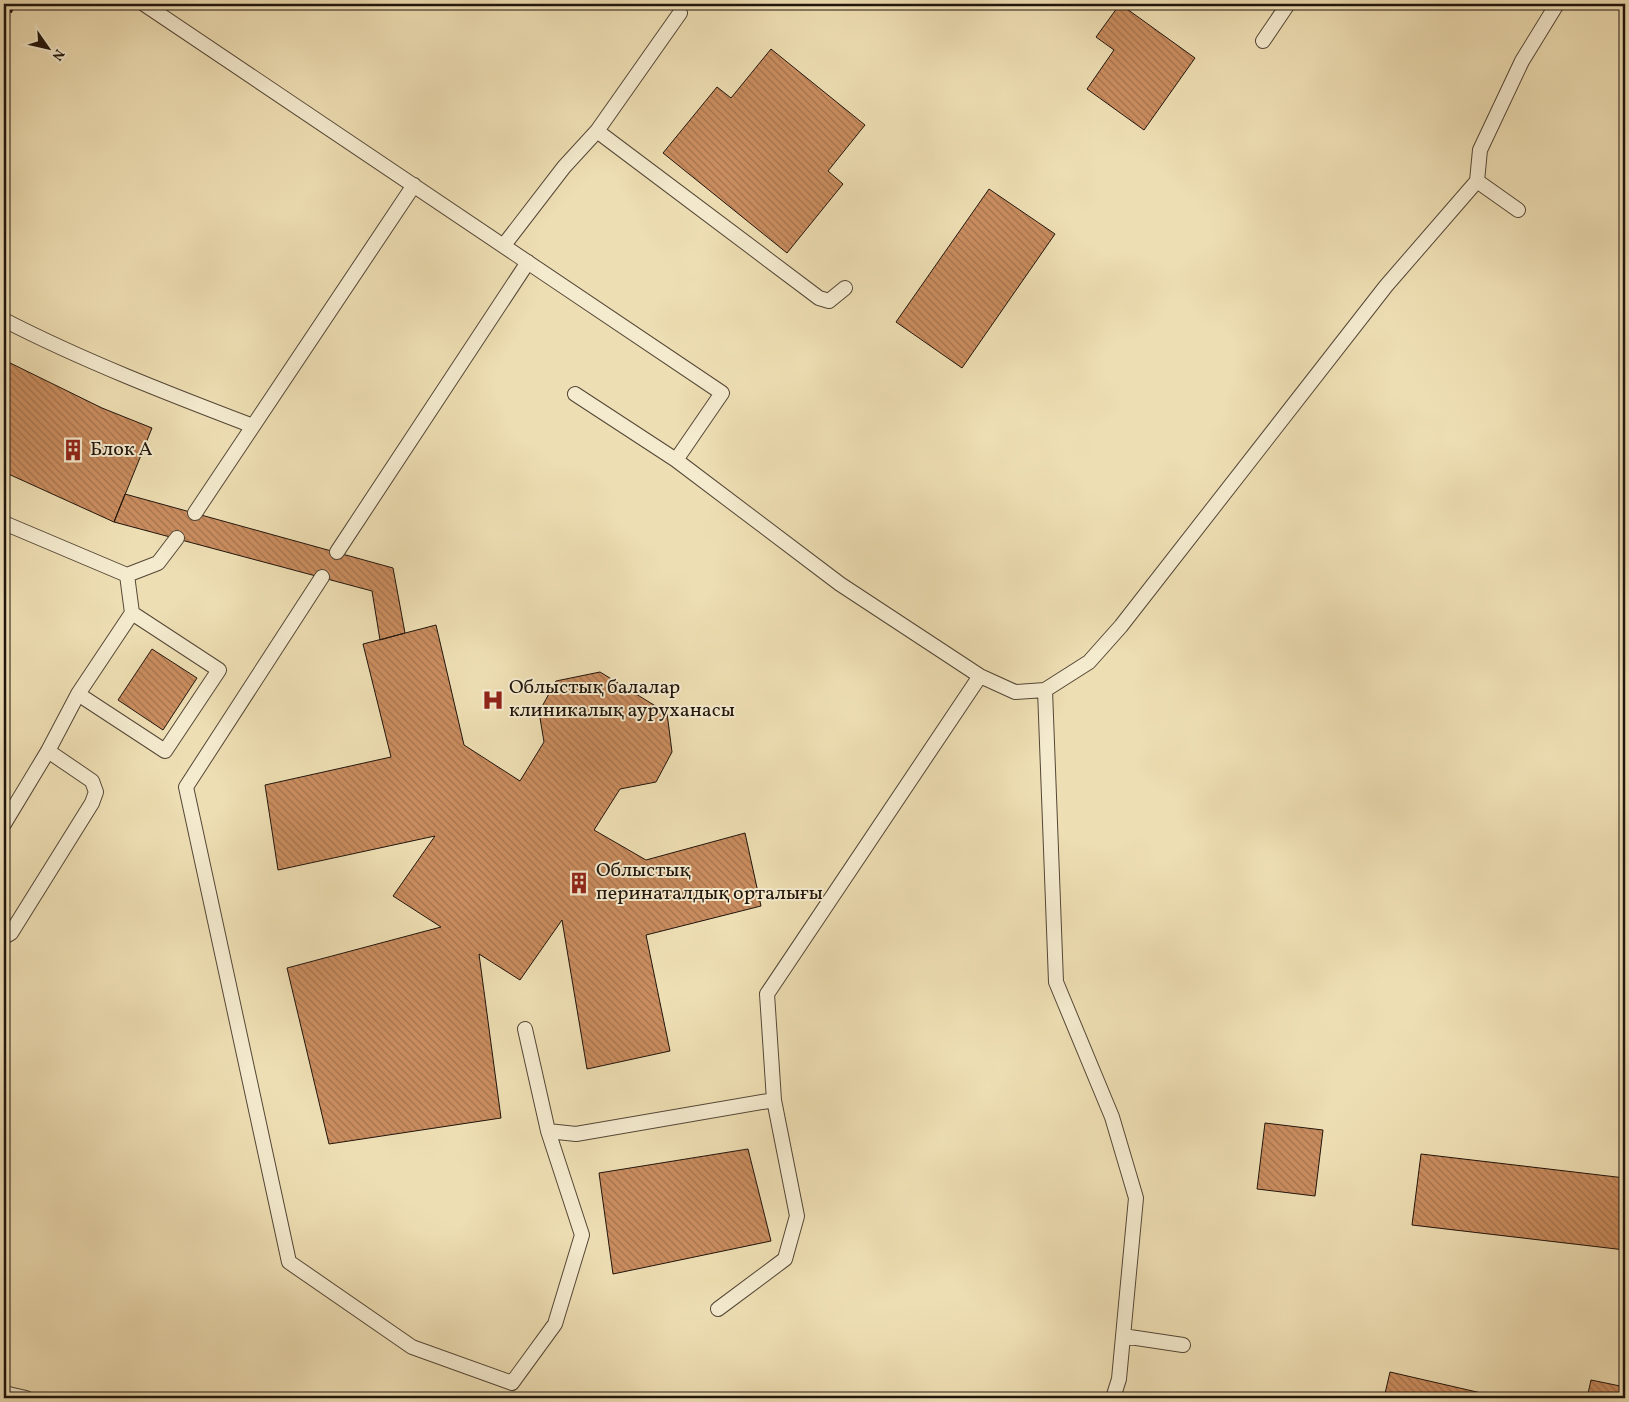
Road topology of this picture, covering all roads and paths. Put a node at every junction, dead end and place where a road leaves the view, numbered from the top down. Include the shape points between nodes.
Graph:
1 (15, 4) edge
2 (144, 4) edge
3 (1288, 4) edge
4 (1557, 4) edge
5 (680, 13) dead end
6 (4, 24) edge
7 (1263, 40) dead end
8 (597, 131) junction
9 (1477, 181) junction
10 (414, 186) junction
11 (1518, 210) dead end
12 (504, 245) junction
13 (528, 262) junction
14 (845, 288) dead end
15 (4, 320) edge
16 (575, 394) dead end
17 (253, 426) junction
18 (676, 460) junction
19 (195, 513) dead end
20 (4, 523) edge
21 (177, 538) dead end
22 (337, 552) dead end
23 (127, 575) junction
24 (322, 577) dead end
25 (132, 613) junction
26 (980, 676) junction
27 (1045, 690) junction
28 (78, 694) junction
29 (48, 752) junction
30 (4, 824) edge
31 (4, 937) edge
32 (526, 1029) dead end
33 (774, 1100) junction
34 (548, 1131) junction
35 (718, 1309) dead end
36 (1123, 1336) junction
37 (1183, 1345) dead end
38 (4, 1392) edge
39 (26, 1398) edge
40 (1113, 1398) edge

1 - 6 path
2 - 10 lane
3 - 7 lane
4 - 9 lane via 1522,61 1480,150
5 - 8 lane
8 - 12 lane via 564,167
8 - 14 lane via 819,298 829,301
9 - 11 lane
9 - 27 lane via 1386,286 1121,626 1089,662
10 - 12 lane
10 - 17 lane
12 - 13 lane
13 - 18 lane via 722,393
13 - 22 lane
15 - 17 lane via 142,383
16 - 18 lane
17 - 19 lane
18 - 26 lane via 840,584
20 - 23 lane
21 - 23 lane via 158,563
23 - 25 lane
24 - 34 lane via 186,787 289,1262 412,1347 512,1383 555,1324 582,1235
25 - 28 lane
25 - 28 lane via 219,670 165,751
26 - 27 lane via 1015,692
26 - 33 lane via 768,994
27 - 36 lane via 1056,982 1112,1117 1136,1198
28 - 29 lane
29 - 30 lane
29 - 31 lane via 92,781 96,792 11,933
32 - 34 lane
33 - 34 lane via 576,1134
33 - 35 lane via 797,1216 784,1259
36 - 37 lane
36 - 40 lane via 1119,1379
38 - 39 lane

